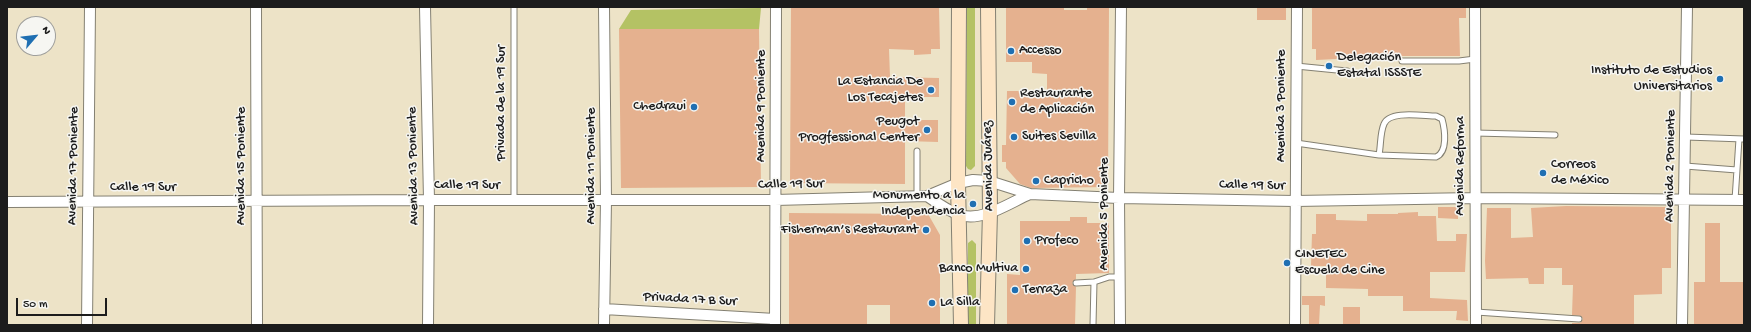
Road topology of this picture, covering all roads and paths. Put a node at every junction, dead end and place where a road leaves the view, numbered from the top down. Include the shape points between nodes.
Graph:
1 (90, 7) edge
2 (256, 7) edge
3 (425, 7) edge
4 (514, 7) edge
5 (604, 7) edge
6 (776, 7) edge
7 (959, 7) edge
8 (988, 7) edge
9 (1121, 7) edge
10 (1297, 7) edge
11 (1475, 7) edge
12 (1687, 7) edge
13 (1475, 59) junction
14 (1402, 61) dead end
15 (1296, 66) junction
16 (1347, 71) dead end
17 (1475, 133) junction
18 (1555, 135) dead end
19 (1686, 137) junction
20 (1742, 139) edge
21 (1296, 143) junction
22 (917, 151) dead end
23 (1379, 155) junction
24 (1685, 166) junction
25 (1737, 170) junction
26 (989, 181) junction
27 (958, 183) junction
28 (1030, 194) junction
29 (922, 197) junction
30 (1118, 198) junction
31 (1474, 198) junction
32 (429, 200) junction
33 (514, 200) junction
34 (606, 200) junction
35 (775, 200) junction
36 (1740, 200) edge
37 (256, 201) junction
38 (1295, 201) junction
39 (1684, 201) junction
40 (7, 202) edge
41 (88, 202) junction
42 (990, 212) junction
43 (960, 215) junction
44 (1120, 277) junction
45 (1094, 282) junction
46 (1076, 283) dead end
47 (604, 309) junction
48 (1476, 312) junction
49 (1578, 319) dead end
50 (775, 322) edge
51 (87, 325) edge
52 (257, 325) edge
53 (428, 325) edge
54 (604, 325) edge
55 (961, 325) edge
56 (987, 325) edge
57 (1093, 325) edge
58 (1120, 325) edge
59 (1295, 325) edge
60 (1476, 325) edge
61 (1682, 325) edge

1 - 41 street, Avenida 17 Poniente
2 - 37 street, Avenida 15 Poniente
3 - 32 street, Avenida 13 Poniente
4 - 33 lane, Privada de la 19 Sur
5 - 34 street, Avenida 11 Poniente
6 - 35 street, Avenida 9 Poniente
7 - 27 main road
8 - 26 main road, Avenida Juárez
9 - 30 street, Avenida 5 Poniente
10 - 15 street, Avenida 3 Poniente
11 - 13 street, Avenida Reforma
12 - 19 street, Avenida 2 Poniente
13 - 14 lane
13 - 17 street, Avenida Reforma
15 - 16 lane
15 - 21 street, Avenida 3 Poniente
17 - 18 lane
17 - 31 street, Avenida Reforma
19 - 20 lane
19 - 24 street, Avenida 2 Poniente
20 - 25 lane
21 - 23 lane
21 - 38 street, Avenida 3 Poniente
22 - 29 lane
23 - 23 lane via 1441,155 1444,151 1442,119 1436,116 1395,115 1388,118 1384,124
24 - 25 lane
24 - 39 street, Avenida 2 Poniente
25 - 36 lane
26 - 27 street, Calle 19 Sur via 973,180
26 - 28 street, Calle 19 Sur
26 - 42 main road, Avenida Juárez
27 - 29 street, Calle 19 Sur
27 - 43 main road
28 - 30 street, Calle 19 Sur
28 - 42 street, Calle 19 Sur
29 - 35 street, Calle 19 Sur
29 - 43 street
30 - 38 street, Calle 19 Sur
30 - 44 street, Avenida 5 Poniente
31 - 38 street, Calle 19 Sur
31 - 39 street, Calle 19 Sur
31 - 48 street, Avenida Reforma
32 - 33 street, Calle 19 Sur
32 - 37 street, Calle 19 Sur
32 - 53 street, Avenida 13 Poniente
33 - 34 street, Calle 19 Sur
34 - 35 street, Calle 19 Sur
34 - 47 street, Avenida 11 Poniente
35 - 50 street, Avenida 9 Poniente
36 - 39 street, Calle 19 Sur
37 - 41 street, Calle 19 Sur
37 - 52 street, Avenida 15 Poniente
38 - 59 street, Avenida 3 Poniente
39 - 61 street, Avenida 2 Poniente
40 - 41 street, Calle 19 Sur
41 - 51 street, Avenida 17 Poniente
42 - 43 street, Calle 19 Sur via 973,216
42 - 56 main road, Avenida Juárez
43 - 55 main road
44 - 45 lane via 1109,277
44 - 58 street, Avenida 5 Poniente
45 - 46 lane
45 - 57 lane
47 - 50 street, Privada 17 B Sur
47 - 54 street, Avenida 11 Poniente
48 - 49 lane
48 - 60 street, Avenida Reforma

